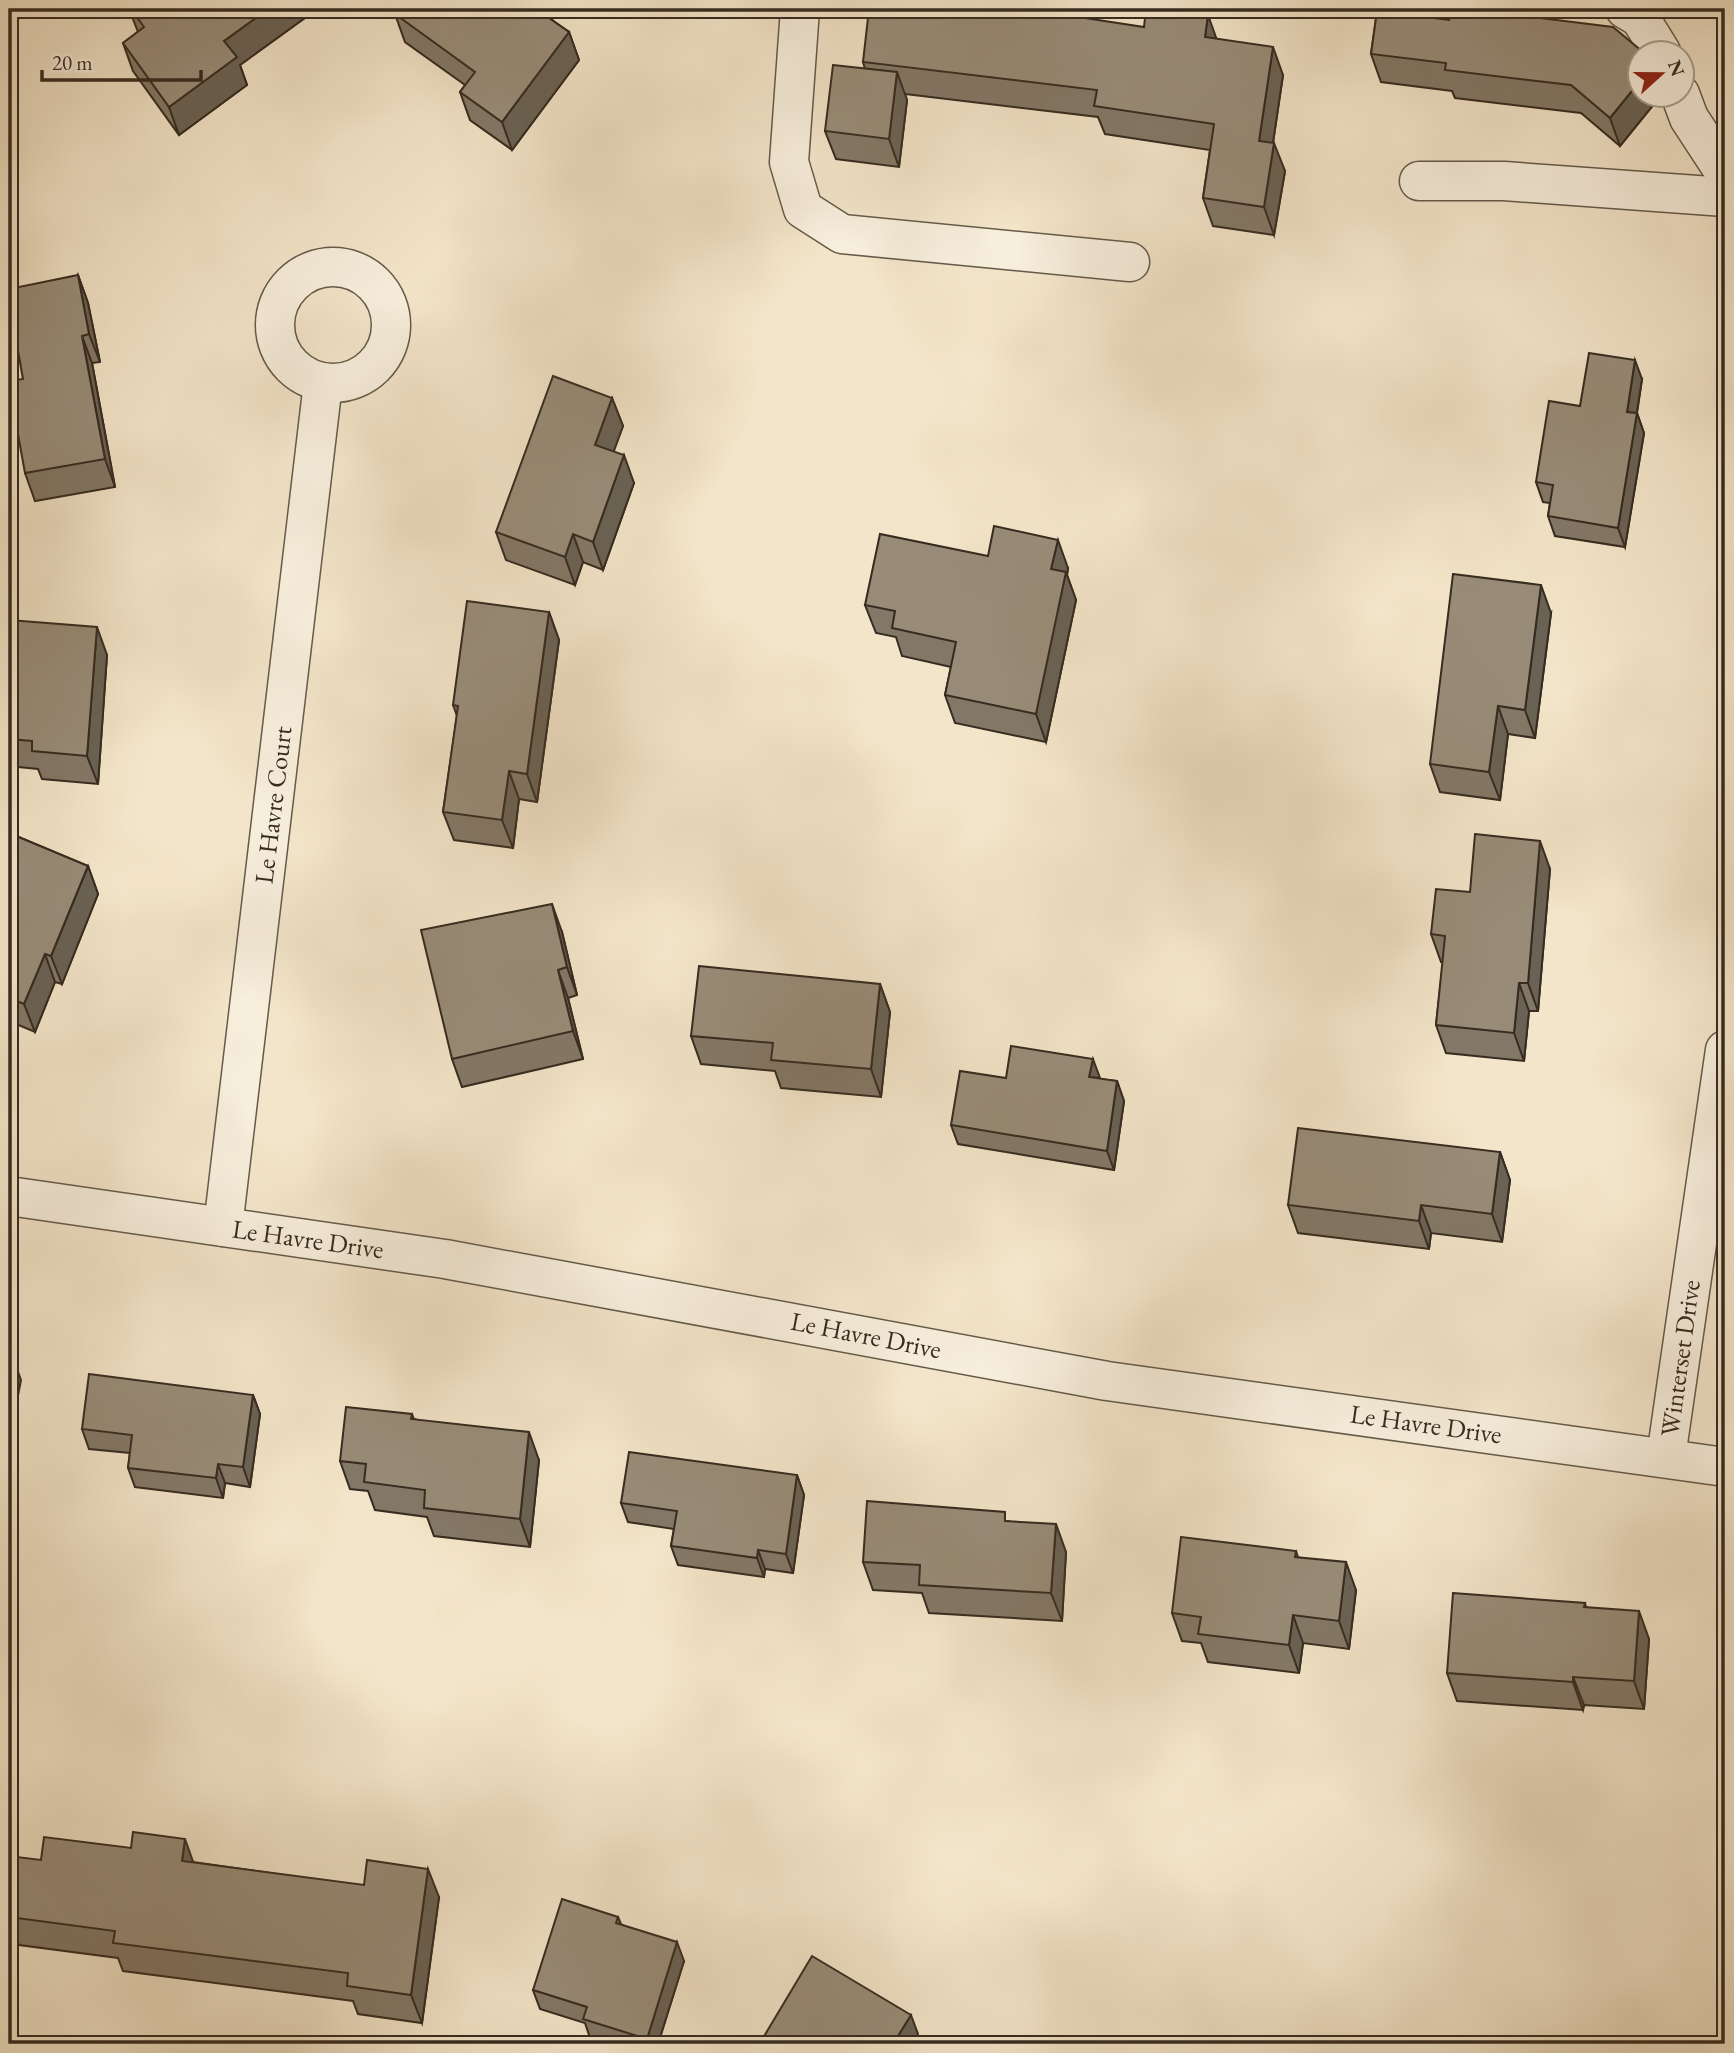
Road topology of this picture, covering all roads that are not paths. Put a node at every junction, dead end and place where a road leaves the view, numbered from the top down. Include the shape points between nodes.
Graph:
1 (800, 9) edge
2 (1625, 9) edge
3 (1652, 38) edge
4 (1685, 108) edge
5 (1725, 173) edge
6 (1419, 181) dead end
7 (1725, 197) edge
8 (1130, 262) dead end
9 (323, 383) dead end
10 (1725, 1050) edge
11 (9, 1196) edge
12 (223, 1227) junction
13 (1666, 1457) junction
14 (1725, 1467) edge

1 - 8 street via 789,162 803,209 842,234
2 - 3 street via 1640,18
4 - 5 street
6 - 7 street via 1504,181
9 - 12 street, Le Havre Court
10 - 13 street, Winterset Drive
11 - 12 street, Le Havre Drive
12 - 13 street, Le Havre Drive via 652,1295 1107,1381
13 - 14 street, Le Havre Drive

